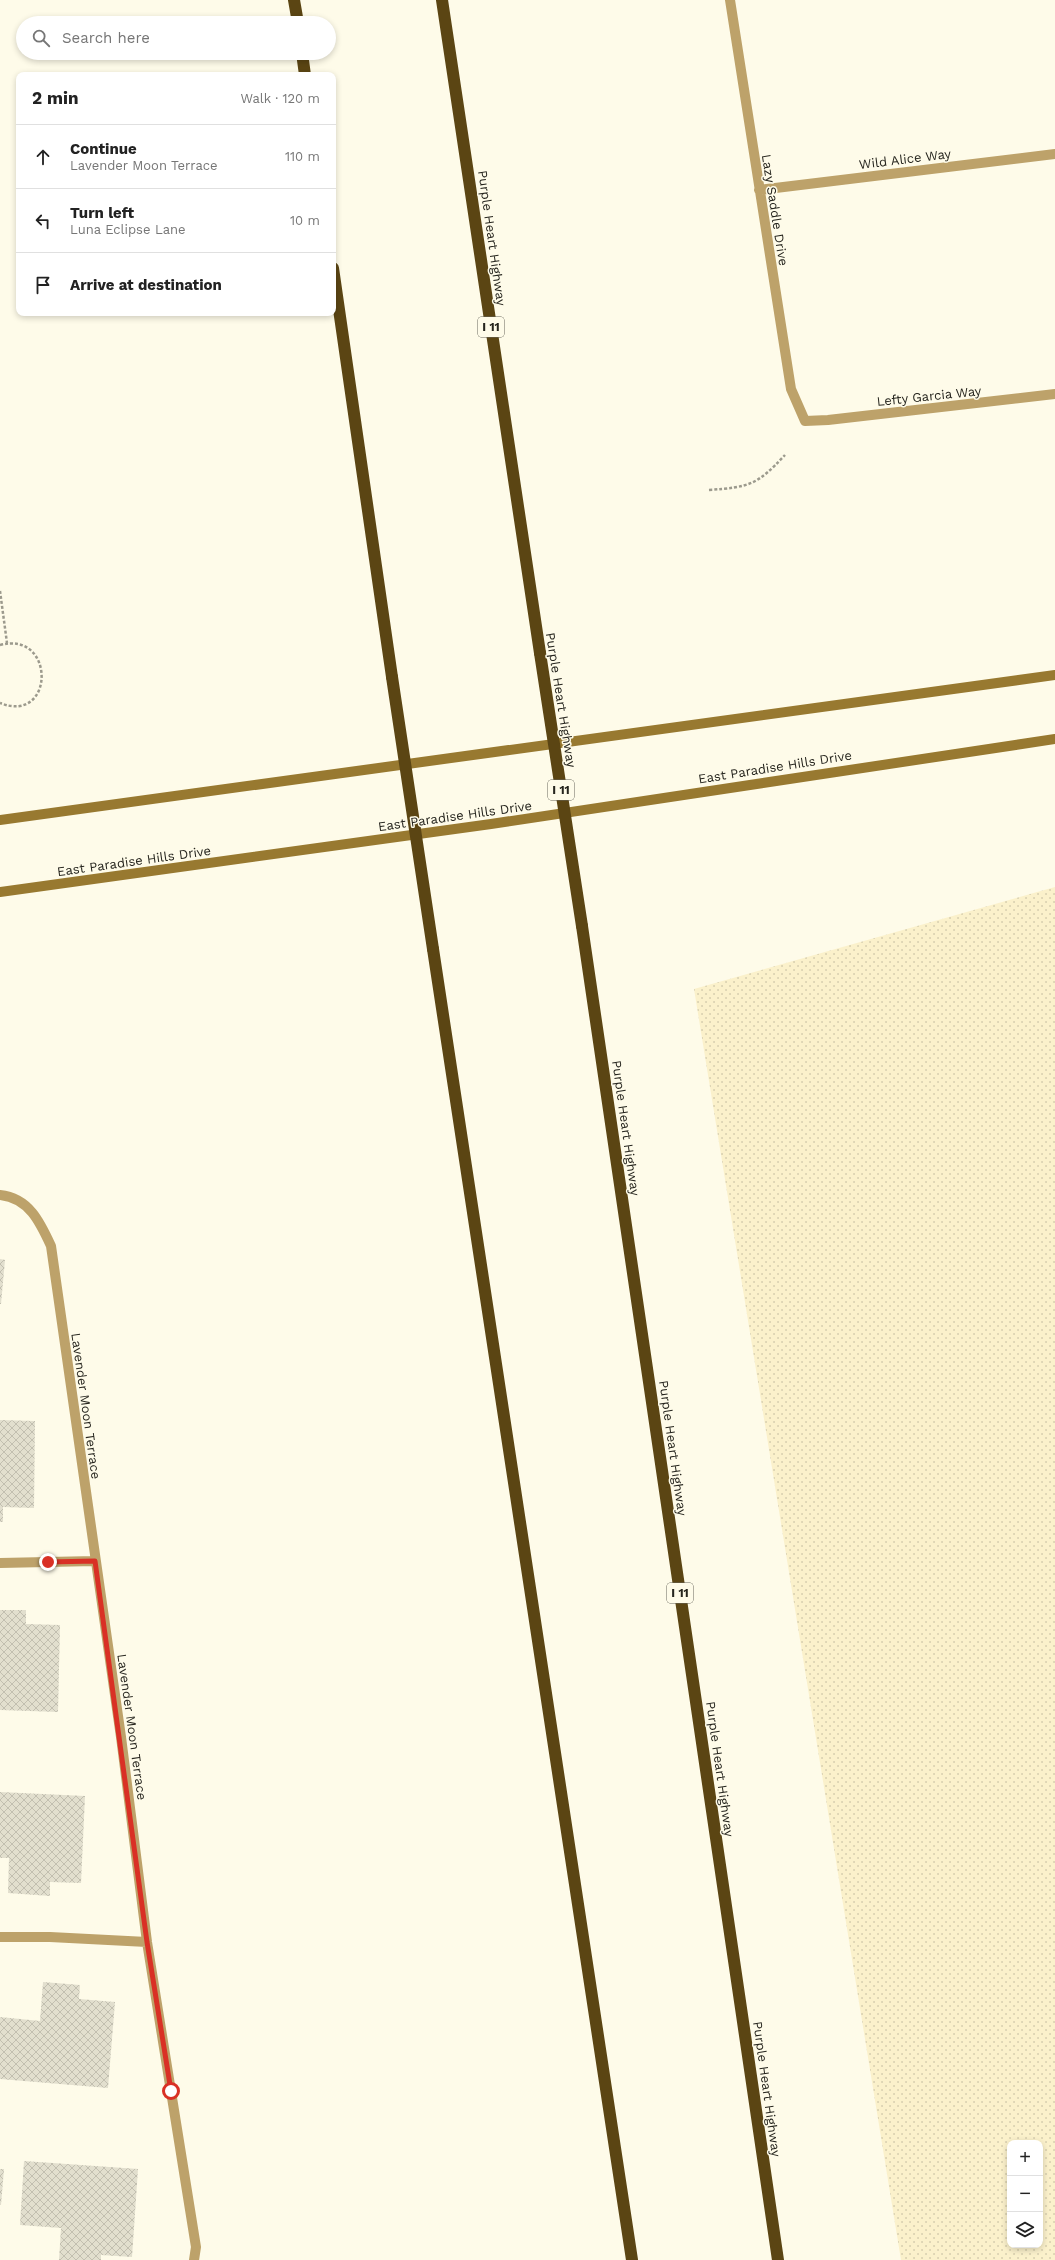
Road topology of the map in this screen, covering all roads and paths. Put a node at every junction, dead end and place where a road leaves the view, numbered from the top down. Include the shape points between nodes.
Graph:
1 (294, 0) edge
2 (442, 0) edge
3 (730, 0) edge
4 (297, 16) edge
5 (303, 60) edge
6 (305, 72) edge
7 (1055, 154) edge
8 (759, 190) junction
9 (336, 289) edge
10 (1055, 394) edge
11 (805, 421) joint
12 (785, 455) dead end
13 (709, 490) dead end
14 (0, 591) edge
15 (7, 643) junction
16 (0, 645) edge
17 (1055, 675) edge
18 (0, 703) edge
19 (1055, 739) edge
20 (0, 820) edge
21 (0, 892) edge
22 (0, 1195) edge
23 (95, 1561) junction
24 (0, 1563) edge
25 (0, 1937) edge
26 (147, 1942) junction
27 (194, 2260) edge
28 (632, 2260) edge
29 (778, 2260) edge

1 - 4 highway
2 - 29 highway, Purple Heart Highway / I 11, bridge via 582,926
3 - 8 street, Lazy Saddle Drive
5 - 6 highway
7 - 8 street, Wild Alice Way
8 - 11 street, Lazy Saddle Drive via 791,388
9 - 28 highway, bridge via 392,676
10 - 11 street, Lefty Garcia Way
12 - 13 path via 757,482 740,488
14 - 15 path
15 - 16 path
15 - 18 path via 20,644 36,657 42,668 43,680 31,701 20,706
17 - 20 street
19 - 21 street, East Paradise Hills Drive via 491,824
22 - 23 street, Lavender Moon Terrace via 24,1204 39,1220 51,1246
23 - 24 street
23 - 26 street, Lavender Moon Terrace
25 - 26 street
26 - 27 street, Lavender Moon Terrace via 196,2247

